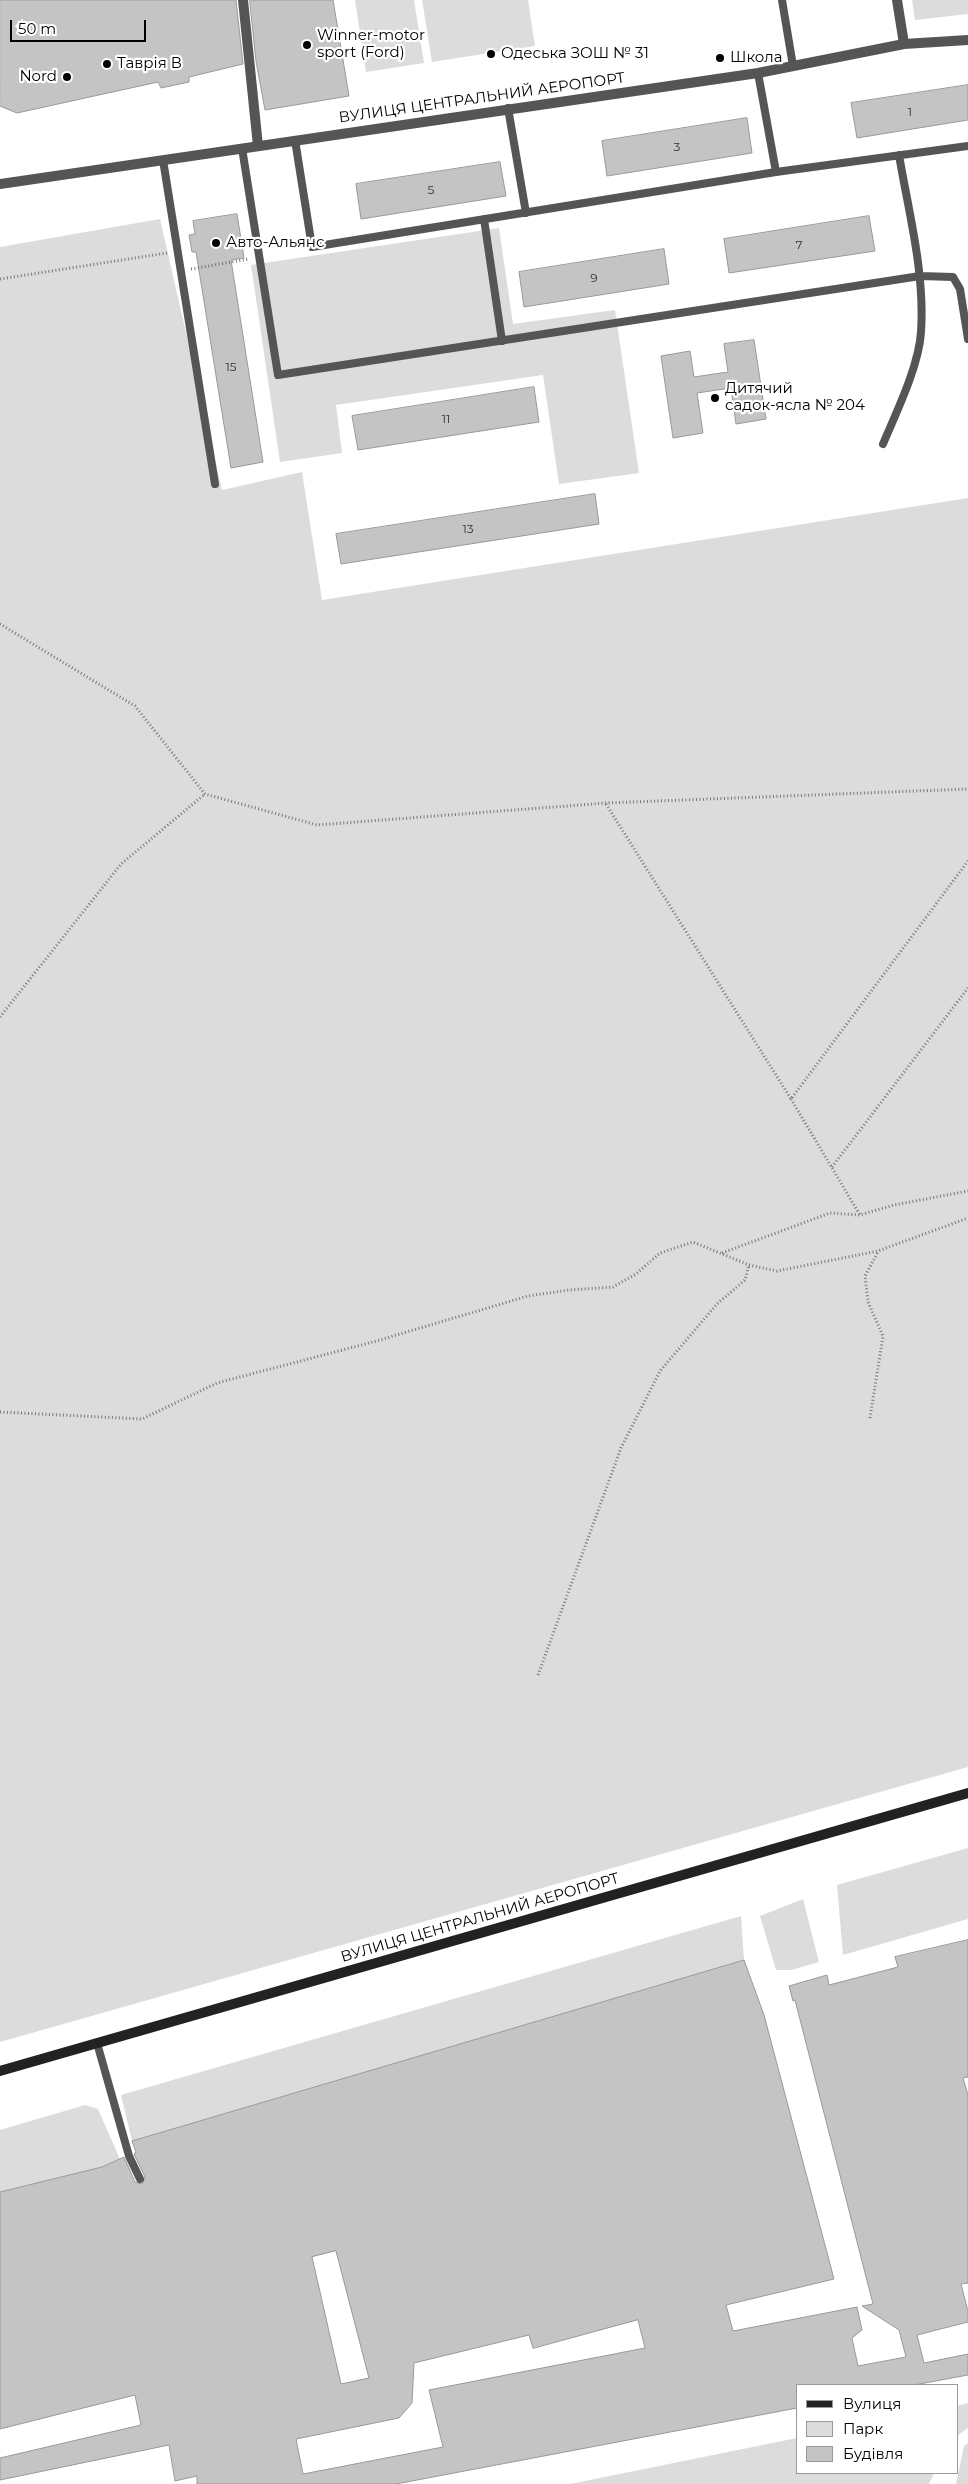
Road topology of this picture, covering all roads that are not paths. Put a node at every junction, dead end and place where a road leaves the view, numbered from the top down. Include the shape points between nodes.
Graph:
1 (243, 0) edge
2 (782, 0) edge
3 (897, 0) edge
4 (968, 40) edge
5 (904, 44) junction
6 (793, 66) junction
7 (758, 73) junction
8 (508, 108) junction
9 (295, 140) junction
10 (258, 146) junction
11 (968, 146) edge
12 (242, 148) junction
13 (899, 155) junction
14 (163, 160) junction
15 (776, 172) junction
16 (0, 184) edge
17 (526, 213) junction
18 (484, 220) junction
19 (920, 276) junction
20 (968, 339) edge
21 (502, 341) junction
22 (883, 444) dead end
23 (215, 484) dead end
24 (968, 1793) edge
25 (97, 2043) junction
26 (0, 2071) edge
27 (140, 2179) dead end

1 - 10 street
2 - 6 lane
3 - 5 street
4 - 5 street, ВУЛИЦЯ ЦЕНТРАЛЬНИЙ АЕРОПОРТ
5 - 6 street, ВУЛИЦЯ ЦЕНТРАЛЬНИЙ АЕРОПОРТ
6 - 7 street, ВУЛИЦЯ ЦЕНТРАЛЬНИЙ АЕРОПОРТ
7 - 8 street, ВУЛИЦЯ ЦЕНТРАЛЬНИЙ АЕРОПОРТ
7 - 15 lane
8 - 9 street, ВУЛИЦЯ ЦЕНТРАЛЬНИЙ АЕРОПОРТ
8 - 17 lane
9 - 10 street, ВУЛИЦЯ ЦЕНТРАЛЬНИЙ АЕРОПОРТ
9 - 18 lane via 312,247
10 - 12 street, ВУЛИЦЯ ЦЕНТРАЛЬНИЙ АЕРОПОРТ
11 - 13 lane
12 - 14 street, ВУЛИЦЯ ЦЕНТРАЛЬНИЙ АЕРОПОРТ
12 - 21 lane via 278,375
13 - 15 lane
13 - 19 lane
14 - 16 street, ВУЛИЦЯ ЦЕНТРАЛЬНИЙ АЕРОПОРТ
14 - 23 lane
15 - 17 lane
17 - 18 lane
18 - 21 lane
19 - 20 lane via 953,277 960,289
19 - 21 lane
19 - 22 lane via 921,334 906,390
24 - 25 main road, ВУЛИЦЯ ЦЕНТРАЛЬНИЙ АЕРОПОРТ
25 - 26 main road, ВУЛИЦЯ ЦЕНТРАЛЬНИЙ АЕРОПОРТ
25 - 27 lane via 129,2156

